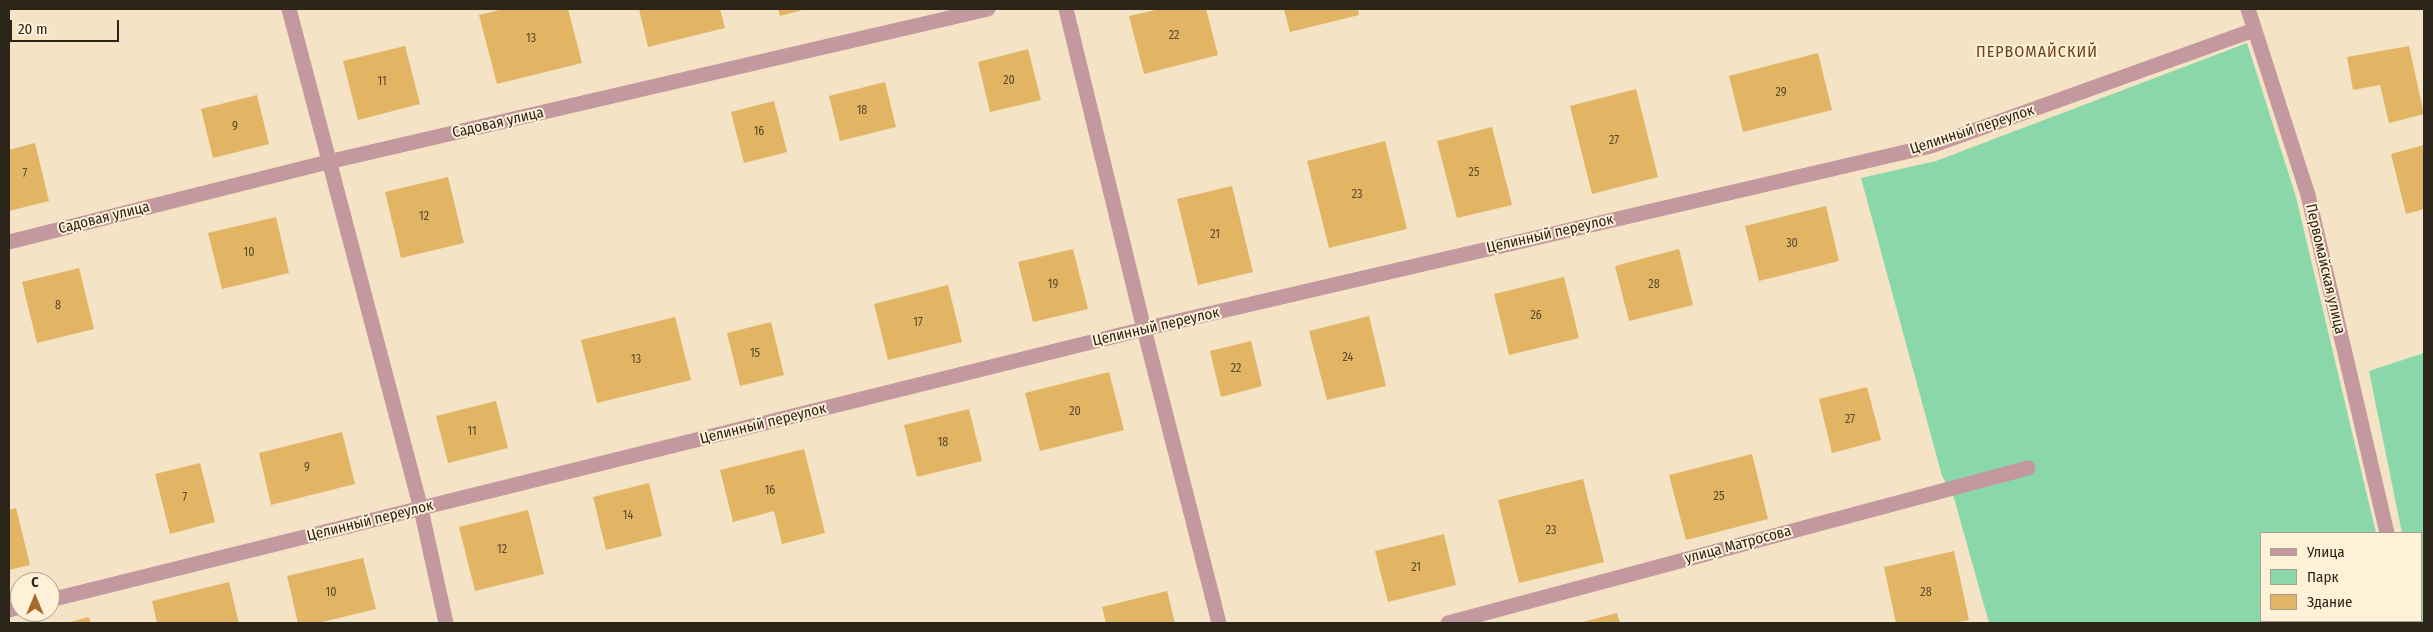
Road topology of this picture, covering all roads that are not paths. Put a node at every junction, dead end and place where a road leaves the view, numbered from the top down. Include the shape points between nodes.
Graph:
1 (289, 9) edge
2 (988, 9) edge
3 (1066, 9) edge
4 (2248, 9) edge
5 (2254, 30) junction
6 (328, 162) junction
7 (9, 242) edge
8 (1144, 329) junction
9 (2028, 468) dead end
10 (421, 509) junction
11 (2387, 532) edge
12 (60, 598) edge
13 (446, 623) edge
14 (1219, 623) edge
15 (1448, 623) edge

1 - 6 street
2 - 6 street, Садовая улица
3 - 8 street
4 - 5 street, Первомайская улица
5 - 8 street, Целинный переулок via 1931,146
5 - 11 street, Первомайская улица via 2308,195
6 - 7 street, Садовая улица
6 - 10 street
8 - 10 street, Целинный переулок
8 - 14 street
9 - 15 street, улица Матросова
10 - 12 street, Целинный переулок
10 - 13 street

